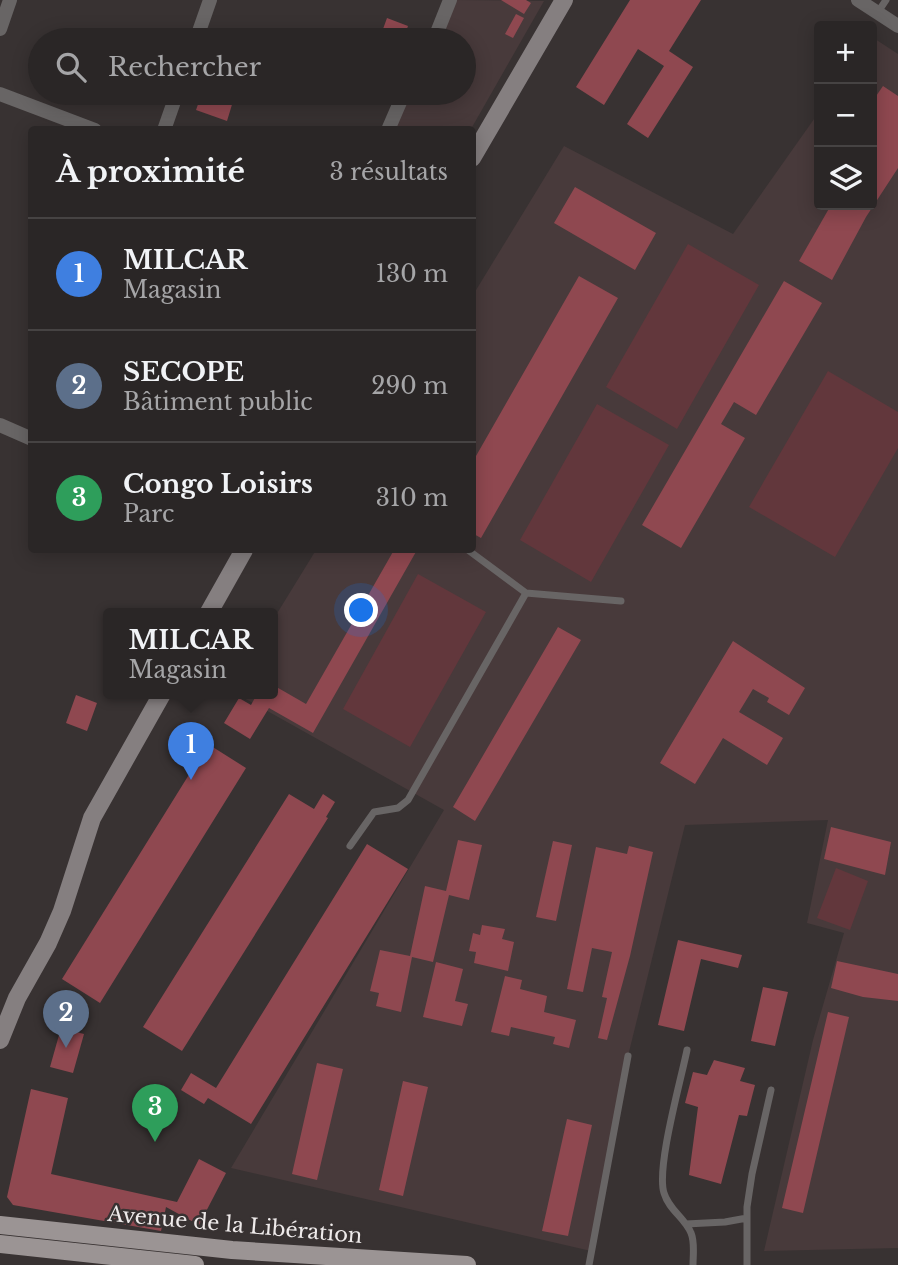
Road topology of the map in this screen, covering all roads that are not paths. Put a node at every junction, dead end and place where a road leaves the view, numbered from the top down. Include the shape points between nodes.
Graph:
1 (10, 0) edge
2 (210, 0) edge
3 (450, 0) edge
4 (858, 0) edge
5 (886, 0) edge
6 (559, 2) edge
7 (878, 13) junction
8 (898, 26) edge
9 (200, 28) edge
10 (439, 28) edge
11 (0, 29) edge
12 (0, 94) edge
13 (28, 105) edge
14 (29, 105) edge
15 (173, 105) edge
16 (399, 105) edge
17 (84, 126) edge
18 (165, 126) edge
19 (390, 126) edge
20 (476, 151) edge
21 (0, 425) edge
22 (28, 437) edge
23 (242, 553) edge
24 (472, 553) edge
25 (526, 593) junction
26 (621, 601) dead end
27 (211, 608) edge
28 (159, 699) edge
29 (350, 846) dead end
30 (0, 1040) edge
31 (687, 1050) dead end
32 (628, 1056) dead end
33 (771, 1090) dead end
34 (747, 1218) junction
35 (0, 1224) edge
36 (686, 1224) junction
37 (148, 1242) junction
38 (0, 1244) edge
39 (146, 1263) edge
40 (194, 1265) edge
41 (467, 1265) edge
42 (589, 1265) edge
43 (693, 1265) edge
44 (747, 1265) edge

1 - 11 street
2 - 9 street
3 - 10 street
4 - 7 street
5 - 7 lane
6 - 20 main road
7 - 8 street
12 - 13 street
14 - 17 street
15 - 18 street
16 - 19 street
21 - 22 street
23 - 27 main road
24 - 25 lane
25 - 26 lane
25 - 29 lane via 408,800 398,808 374,812
28 - 30 main road via 92,818 62,911
31 - 36 lane via 662,1170 664,1194
32 - 42 lane
33 - 34 lane
34 - 36 lane
34 - 44 lane
35 - 37 main road, Avenue de la Libération
36 - 43 lane via 693,1235
37 - 39 main road
37 - 41 main road, Avenue de la Libération
38 - 39 main road, Avenue de la Libération
39 - 40 main road, Avenue de la Libération

